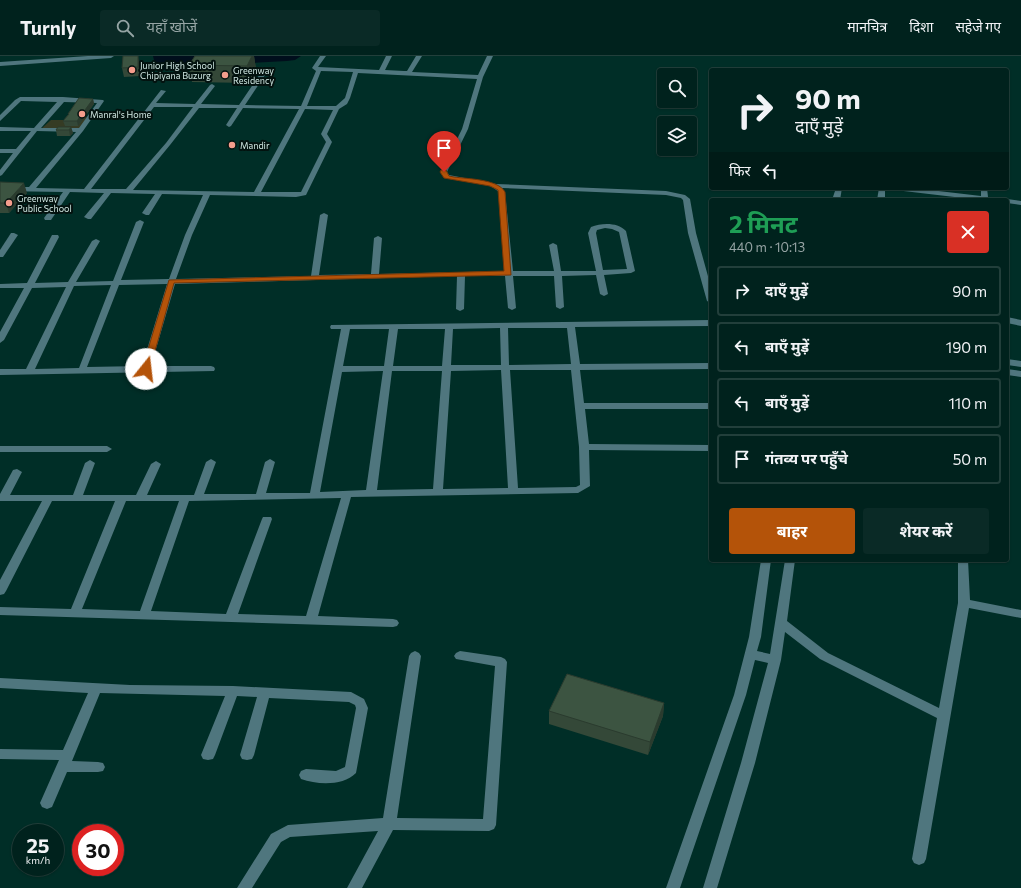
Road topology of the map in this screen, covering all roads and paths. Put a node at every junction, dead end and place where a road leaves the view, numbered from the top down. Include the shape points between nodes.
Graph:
1 (111, 56) edge
2 (323, 56) edge
3 (389, 56) edge
4 (419, 56) edge
5 (490, 56) edge
6 (0, 64) edge
7 (319, 70) junction
8 (356, 71) junction
9 (381, 73) junction
10 (407, 73) junction
11 (262, 75) dead end
12 (480, 77) junction
13 (212, 86) edge
14 (163, 91) dead end
15 (63, 99) junction
16 (152, 105) junction
17 (197, 105) junction
18 (241, 106) junction
19 (303, 108) junction
20 (337, 108) junction
21 (0, 119) edge
22 (229, 125) dead end
23 (0, 129) edge
24 (35, 130) junction
25 (81, 130) junction
26 (0, 151) edge
27 (19, 151) junction
28 (0, 174) edge
29 (496, 186) junction
30 (0, 189) edge
31 (31, 190) junction
32 (68, 190) junction
33 (86, 190) junction
34 (911, 190) edge
35 (109, 191) junction
36 (127, 192) junction
37 (159, 193) junction
38 (208, 193) junction
39 (256, 194) junction
40 (977, 198) edge
41 (1009, 201) edge
42 (1021, 203) edge
43 (146, 213) dead end
44 (324, 215) dead end
45 (48, 218) dead end
46 (88, 218) dead end
47 (140, 222) dead end
48 (14, 235) dead end
49 (56, 237) dead end
50 (378, 238) dead end
51 (96, 241) dead end
52 (553, 245) dead end
53 (0, 255) edge
54 (508, 273) junction
55 (601, 273) junction
56 (461, 274) junction
57 (558, 274) junction
58 (375, 276) junction
59 (315, 278) junction
60 (171, 281) junction
61 (116, 283) junction
62 (71, 284) junction
63 (0, 286) edge
64 (28, 286) junction
65 (604, 294) dead end
66 (709, 294) edge
67 (560, 307) dead end
68 (512, 308) dead end
69 (460, 309) dead end
70 (1009, 320) edge
71 (709, 323) edge
72 (1021, 323) edge
73 (571, 325) junction
74 (448, 326) junction
75 (504, 326) junction
76 (334, 327) dead end
77 (346, 327) junction
78 (394, 327) junction
79 (0, 340) edge
80 (1009, 362) edge
81 (1021, 364) edge
82 (709, 366) edge
83 (505, 367) junction
84 (575, 367) junction
85 (388, 368) junction
86 (446, 368) junction
87 (146, 369) junction
88 (211, 369) dead end
89 (338, 369) junction
90 (82, 370) junction
91 (29, 371) junction
92 (0, 372) edge
93 (1009, 372) edge
94 (1021, 374) edge
95 (579, 406) junction
96 (709, 406) edge
97 (584, 447) junction
98 (709, 448) edge
99 (0, 449) edge
100 (107, 449) dead end
101 (211, 462) dead end
102 (270, 462) dead end
103 (90, 463) dead end
104 (156, 464) dead end
105 (17, 472) dead end
106 (513, 492) junction
107 (371, 493) junction
108 (438, 493) junction
109 (347, 495) junction
110 (260, 496) junction
111 (314, 496) junction
112 (198, 497) junction
113 (1, 498) edge
114 (49, 498) junction
115 (77, 498) junction
116 (122, 498) junction
117 (140, 498) junction
118 (185, 498) junction
119 (267, 518) dead end
120 (766, 562) edge
121 (790, 562) edge
122 (962, 562) edge
123 (0, 590) edge
124 (964, 603) junction
125 (0, 611) edge
126 (75, 612) junction
127 (1021, 614) edge
128 (144, 615) junction
129 (231, 618) junction
130 (311, 620) junction
131 (393, 623) dead end
132 (781, 623) junction
133 (751, 654) junction
134 (415, 656) dead end
135 (460, 656) dead end
136 (775, 660) junction
137 (0, 683) edge
138 (96, 688) junction
139 (233, 691) junction
140 (264, 693) junction
141 (944, 716) junction
142 (0, 754) edge
143 (247, 755) dead end
144 (208, 756) dead end
145 (66, 760) junction
146 (98, 767) dead end
147 (306, 775) dead end
148 (47, 803) dead end
149 (389, 824) junction
150 (919, 859) dead end
151 (244, 888) edge
152 (354, 888) edge
153 (673, 888) edge
154 (710, 888) edge

1 - 6 street
2 - 7 street via 315,68
3 - 9 street
4 - 10 street
5 - 12 street
7 - 8 street
7 - 19 street
8 - 9 street
8 - 20 street via 347,99
9 - 10 street
10 - 12 street
11 - 18 street
12 - 29 street via 465,129 444,172 447,177 453,179
13 - 17 street
14 - 16 street
15 - 21 street via 18,100
15 - 24 street
15 - 25 street via 101,101
16 - 17 street
16 - 33 street
17 - 18 street
17 - 36 street
18 - 19 street
18 - 22 street
19 - 20 street
19 - 39 street
20 - 39 street via 324,134 329,142 304,194
23 - 24 street
24 - 25 street
24 - 27 street
25 - 31 street
26 - 27 street
27 - 28 street
29 - 54 street via 502,192
29 - 66 street via 666,193 683,196 689,209 692,233
30 - 31 street
31 - 32 street
32 - 33 street
32 - 45 street
33 - 35 street
34 - 40 street
35 - 36 street
35 - 46 street
36 - 37 street
37 - 38 street
37 - 43 street
38 - 39 street
38 - 60 street via 196,215
41 - 42 street
44 - 59 street
47 - 61 street
48 - 53 street
49 - 64 street
50 - 58 street
51 - 62 street
52 - 57 street
54 - 56 street
54 - 57 street
54 - 68 street
55 - 55 street via 632,270 622,230 617,227 603,226 593,231
55 - 57 street
55 - 65 street
56 - 58 street
56 - 69 street
57 - 67 street
58 - 59 street
59 - 60 street
60 - 61 street
60 - 87 street
61 - 62 street
61 - 90 street
62 - 64 street
62 - 91 street
63 - 64 street
64 - 79 street
70 - 72 street
71 - 73 street
73 - 75 street
73 - 84 street
74 - 75 street
74 - 78 street
74 - 86 street
75 - 83 street
76 - 77 street
77 - 78 street
77 - 89 street
78 - 85 street
80 - 81 street
82 - 84 street
83 - 84 street
83 - 86 street
83 - 106 street
84 - 95 street
85 - 86 street
85 - 89 street
85 - 107 street
86 - 108 street
87 - 88 street
87 - 90 street
89 - 111 street
90 - 91 street
91 - 92 street
93 - 94 street
95 - 96 street
95 - 97 street
97 - 98 street
97 - 106 street via 585,486 582,488 574,491
99 - 100 street
101 - 112 street
102 - 110 street
103 - 115 street
104 - 117 street
105 - 113 street
106 - 108 street
107 - 108 street
107 - 109 street
109 - 111 street
109 - 130 street
110 - 111 street
110 - 112 street
112 - 118 street
113 - 114 street
114 - 115 street
114 - 123 street
115 - 116 street
116 - 117 street
116 - 126 street
117 - 118 street
118 - 128 street
119 - 129 street
120 - 133 street
121 - 132 street
122 - 124 street
124 - 127 street
124 - 141 street
125 - 126 street
126 - 128 street
128 - 129 street
129 - 130 street
130 - 131 street
132 - 136 street
132 - 141 street via 824,656
133 - 136 street
133 - 153 street via 740,695
134 - 149 street
135 - 149 street via 501,662 489,825
136 - 154 street via 748,763
137 - 138 street
138 - 139 street
138 - 145 street
139 - 140 street
139 - 144 street
140 - 143 street
140 - 147 street via 351,697 360,702 362,708 351,769 338,777
141 - 150 street
142 - 145 street
145 - 146 street
145 - 148 street
149 - 151 street via 288,831 276,838
149 - 152 street

